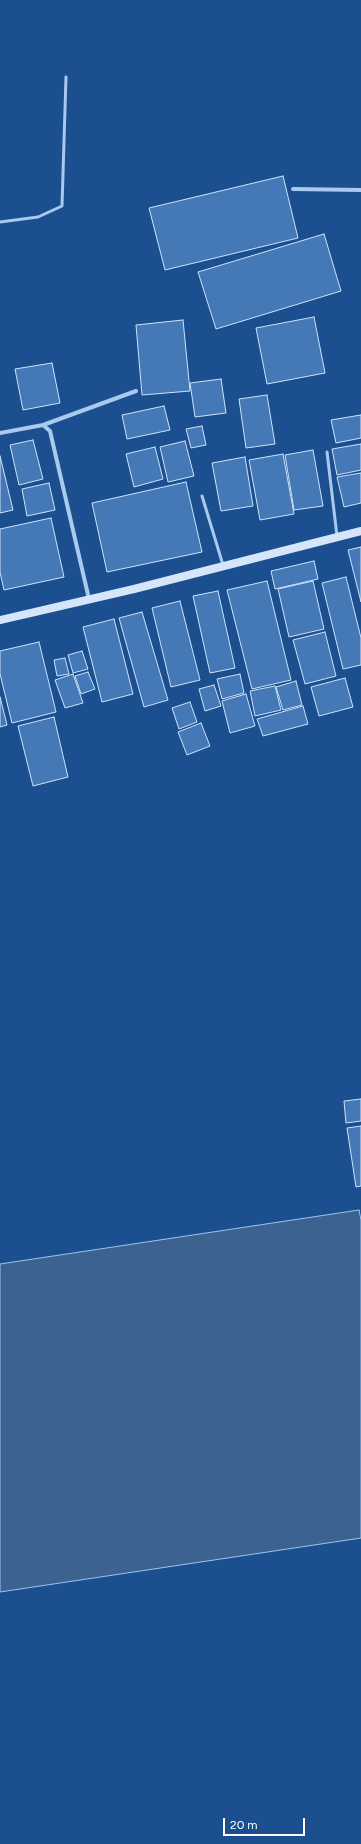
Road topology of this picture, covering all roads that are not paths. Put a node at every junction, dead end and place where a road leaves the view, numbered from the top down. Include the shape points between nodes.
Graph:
1 (66, 78) dead end
2 (293, 190) dead end
3 (361, 190) edge
4 (0, 222) edge
5 (136, 391) dead end
6 (43, 425) junction
7 (0, 433) edge
8 (327, 452) dead end
9 (202, 496) dead end
10 (361, 531) edge
11 (337, 537) junction
12 (224, 566) junction
13 (89, 599) junction
14 (0, 620) edge

1 - 4 lane via 62,206 38,217
2 - 3 street
5 - 6 street
6 - 7 street
6 - 13 street via 50,431 53,440
8 - 11 lane
9 - 12 lane
10 - 11 street
11 - 12 street
12 - 13 street
13 - 14 street

